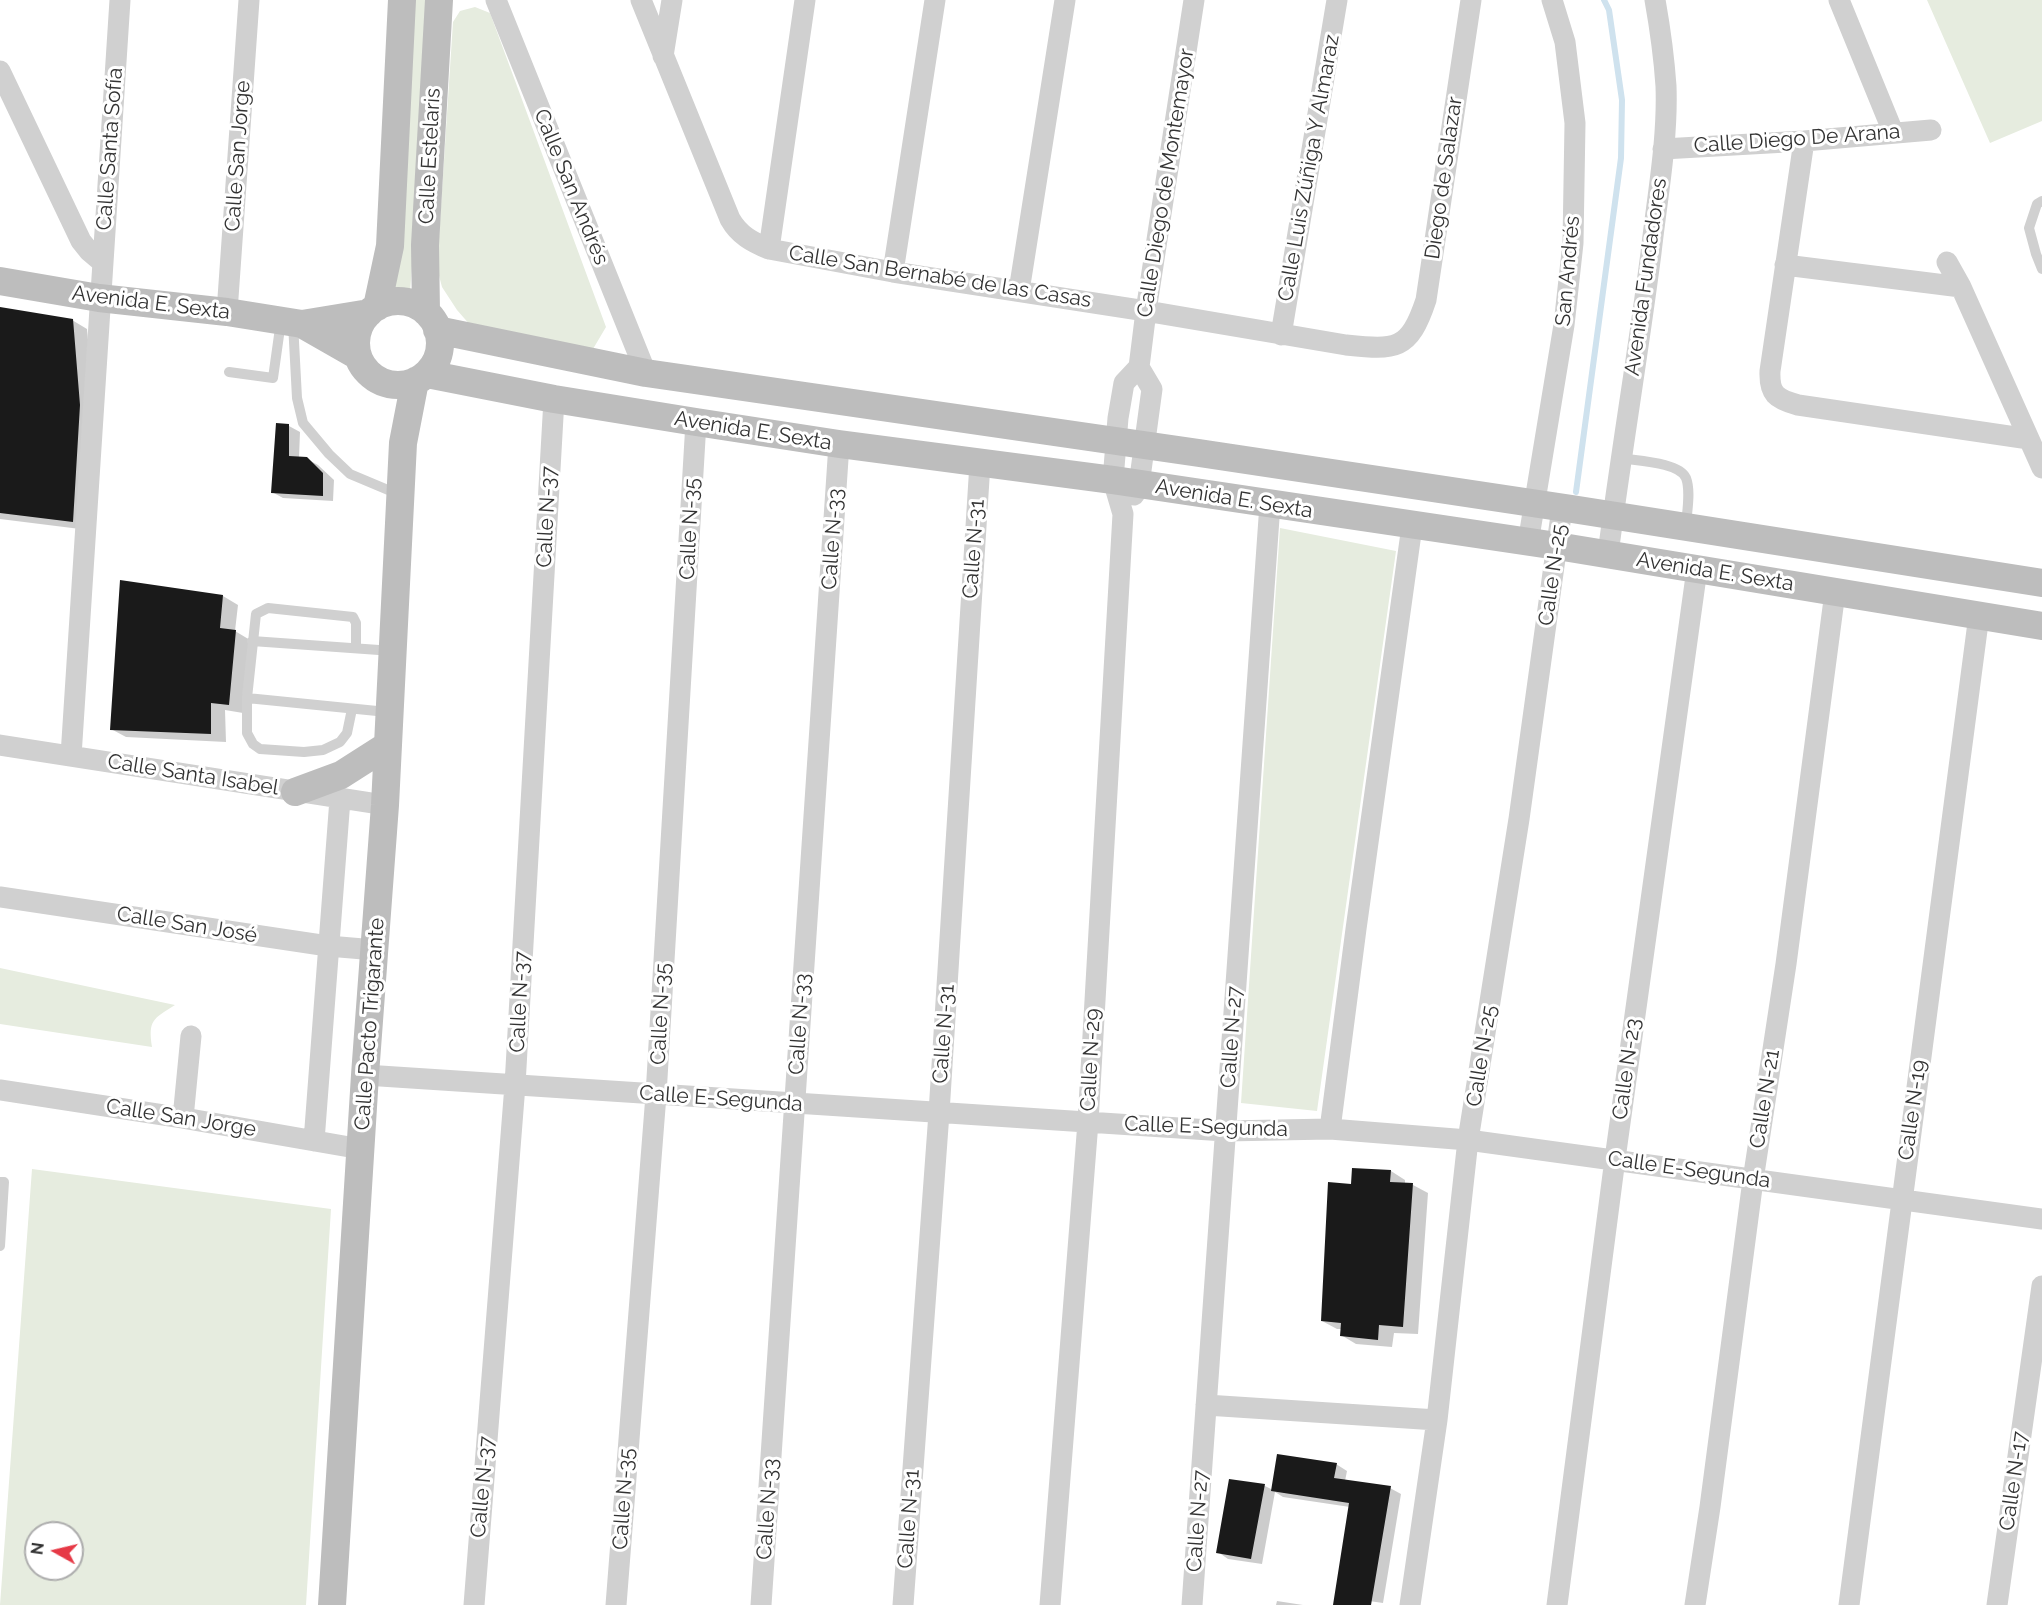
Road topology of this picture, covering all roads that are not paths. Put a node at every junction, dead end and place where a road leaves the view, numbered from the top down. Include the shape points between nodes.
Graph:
1 (120, 0) edge
2 (249, 0) edge
3 (402, 0) edge
4 (439, 0) edge
5 (496, 0) edge
6 (641, 0) edge
7 (672, 0) edge
8 (805, 0) edge
9 (935, 0) edge
10 (1065, 0) edge
11 (1194, 0) edge
12 (1337, 0) edge
13 (1471, 0) edge
14 (1552, 0) edge
15 (1655, 0) edge
16 (1839, 0) edge
17 (663, 56) junction
18 (0, 71) edge
19 (1931, 130) dead end
20 (1893, 132) junction
21 (1804, 141) junction
22 (1663, 149) junction
23 (2042, 201) edge
24 (769, 249) junction
25 (102, 262) junction
26 (1947, 262) dead end
27 (1785, 265) junction
28 (2042, 269) edge
29 (893, 272) junction
30 (0, 281) edge
31 (1961, 287) junction
32 (1019, 291) junction
33 (99, 298) junction
34 (373, 310) junction
35 (1146, 310) junction
36 (227, 312) junction
37 (431, 321) junction
38 (292, 322) junction
39 (1281, 335) junction
40 (1395, 345) joint
41 (358, 356) junction
42 (1139, 367) junction
43 (229, 372) dead end
44 (646, 373) junction
45 (421, 378) junction
46 (376, 379) junction
47 (554, 399) junction
48 (696, 422) junction
49 (2028, 439) junction
50 (1115, 441) junction
51 (403, 443) junction
52 (839, 444) junction
53 (1145, 445) junction
54 (1620, 458) junction
55 (980, 462) junction
56 (2042, 468) edge
57 (1126, 482) junction
58 (400, 495) junction
59 (1270, 504) junction
60 (1534, 504) junction
61 (1562, 508) junction
62 (1613, 516) junction
63 (1412, 526) junction
64 (1686, 528) junction
65 (1528, 543) junction
66 (1557, 546) junction
67 (1608, 554) junction
68 (1697, 568) junction
69 (2042, 583) edge
70 (1835, 592) junction
71 (1979, 615) junction
72 (2042, 626) edge
73 (252, 641) junction
74 (356, 648) junction
75 (393, 651) junction
76 (247, 699) junction
77 (352, 709) junction
78 (390, 712) junction
79 (0, 745) edge
80 (388, 745) junction
81 (71, 756) junction
82 (295, 792) junction
83 (340, 799) junction
84 (385, 805) junction
85 (0, 897) edge
86 (328, 946) junction
87 (375, 950) junction
88 (191, 1036) dead end
89 (365, 1075) junction
90 (515, 1085) junction
91 (0, 1090) edge
92 (656, 1095) junction
93 (795, 1103) junction
94 (939, 1113) junction
95 (183, 1118) junction
96 (1088, 1122) junction
97 (1330, 1129) junction
98 (1225, 1131) junction
99 (1468, 1140) junction
100 (314, 1141) junction
101 (361, 1149) junction
102 (1614, 1159) junction
103 (1753, 1180) junction
104 (0, 1182) edge
105 (1902, 1200) junction
106 (2042, 1219) edge
107 (0, 1246) edge
108 (2042, 1286) edge
109 (1206, 1406) junction
110 (1437, 1420) junction
111 (332, 1605) edge
112 (474, 1605) edge
113 (616, 1605) edge
114 (761, 1605) edge
115 (903, 1605) edge
116 (1050, 1605) edge
117 (1192, 1605) edge
118 (1410, 1605) edge
119 (1557, 1605) edge
120 (1695, 1605) edge
121 (1849, 1605) edge
122 (1997, 1605) edge

1 - 25 street, Calle Santa Sofía
2 - 36 street, Calle San Jorge
3 - 34 street, Calle Estelaris via 390,246
4 - 37 street, Calle Estelaris via 425,245
5 - 44 street, Calle San Andrés
6 - 17 street, Calle San Bernabé de las Casas
7 - 17 street
8 - 24 street
9 - 29 street
10 - 32 street
11 - 35 street, Calle Diego de Montemayor
12 - 39 street, Calle Luis Zúñiga Y Almaraz
13 - 40 street, Diego de Salazar via 1426,300 1419,323 1409,338
14 - 60 street, San Andrés via 1565,42 1575,123 1573,243 1564,325
15 - 22 street, Avenida Fundadores via 1666,86
16 - 20 street
17 - 24 street, Calle San Bernabé de las Casas via 734,226 751,242
18 - 25 street via 81,241
19 - 20 street, Calle Diego De Arana
20 - 21 street, Calle Diego De Arana
21 - 22 street, Calle Diego De Arana
21 - 27 street
22 - 54 street, Avenida Fundadores via 1646,295
23 - 28 lane via 2037,204 2029,228
24 - 29 street, Calle San Bernabé de las Casas
25 - 33 street, Calle Santa Sofía
26 - 31 street
27 - 31 street
27 - 49 street via 1770,384 1782,401
29 - 32 street, Calle San Bernabé de las Casas
30 - 33 street, Avenida E. Sexta
31 - 49 street
32 - 35 street, Calle San Bernabé de las Casas
33 - 36 street, Avenida E. Sexta
33 - 81 street, Calle Santa Sofía
34 - 37 street via 395,302 411,304
34 - 38 street, Avenida E. Sexta
34 - 41 street via 358,329
35 - 39 street, Calle San Bernabé de las Casas
35 - 42 street, Calle Diego de Montemayor
36 - 38 street, Avenida E. Sexta
37 - 44 street, Avenida E. Sexta
37 - 45 street via 440,346 436,361
38 - 41 street, Avenida E. Sexta
38 - 43 lane via 273,378
38 - 58 lane via 297,398 303,423 350,474
39 - 40 street, Calle San Bernabé de las Casas via 1375,348
41 - 46 street
42 - 50 street, Calle Diego de Montemayor via 1123,384
42 - 53 street via 1152,389
44 - 50 street, Avenida E. Sexta
45 - 46 street via 402,385
45 - 47 street, Avenida E. Sexta
45 - 51 street, Calle Pacto Trigarante
46 - 51 street, Calle Pacto Trigarante
47 - 48 street, Avenida E. Sexta
47 - 90 street, Calle N-37
48 - 52 street, Avenida E. Sexta
48 - 92 street, Calle N-35
49 - 56 street
50 - 53 street, Avenida E. Sexta
50 - 57 street, Calle Diego de Montemayor
51 - 58 street, Calle Pacto Trigarante
52 - 55 street, Avenida E. Sexta
52 - 93 street, Calle N-33
53 - 57 street
53 - 60 street, Avenida E. Sexta
54 - 62 street, Avenida Fundadores
54 - 64 lane via 1679,470 1686,478 1688,494
55 - 57 street, Avenida E. Sexta
55 - 94 street, Calle N-31
57 - 59 street, Avenida E. Sexta
57 - 96 street, Calle N-29
58 - 75 street, Calle Pacto Trigarante
59 - 63 street, Avenida E. Sexta
59 - 98 street, Calle N-27
60 - 61 street, Avenida E. Sexta
60 - 65 street, San Andrés
61 - 62 street, Avenida E. Sexta
61 - 66 street, Calle N-25
62 - 64 street, Avenida E. Sexta
62 - 67 street, Avenida Fundadores
63 - 65 street, Avenida E. Sexta
63 - 97 street
64 - 69 street, Avenida E. Sexta
65 - 66 street, Avenida E. Sexta
66 - 67 street, Avenida E. Sexta
66 - 99 street, Calle N-25
67 - 68 street, Avenida E. Sexta
68 - 70 street, Avenida E. Sexta
68 - 102 street, Calle N-23
70 - 71 street, Avenida E. Sexta
70 - 103 street, Calle N-21
71 - 72 street, Avenida E. Sexta
71 - 105 street, Calle N-19
73 - 74 lane
73 - 74 lane via 256,614 268,608 353,617
73 - 76 lane
74 - 75 lane
75 - 78 street, Calle Pacto Trigarante
76 - 77 lane
76 - 77 lane via 247,733 260,749 323,750 340,742 347,733
77 - 78 lane
78 - 80 street, Calle Pacto Trigarante
79 - 81 street, Calle Santa Isabel
80 - 82 street via 341,775
80 - 84 street, Calle Pacto Trigarante
81 - 82 street, Calle Santa Isabel
82 - 83 street, Calle Santa Isabel
83 - 84 street, Calle Santa Isabel
83 - 86 street
84 - 87 street, Calle Pacto Trigarante
85 - 86 street, Calle San José
86 - 87 street, Calle San José
86 - 100 street
87 - 89 street, Calle Pacto Trigarante
88 - 95 street
89 - 90 street, Calle E-Segunda
89 - 101 street, Calle Pacto Trigarante
90 - 92 street, Calle E-Segunda
90 - 112 street, Calle N-37
91 - 95 street, Calle San Jorge
92 - 93 street, Calle E-Segunda
92 - 113 street, Calle N-35
93 - 94 street, Calle E-Segunda
93 - 114 street, Calle N-33
94 - 96 street, Calle E-Segunda
94 - 115 street, Calle N-31
95 - 100 street, Calle San Jorge
96 - 98 street, Calle E-Segunda
96 - 116 street, Calle N-29
97 - 98 street, Calle E-Segunda
97 - 99 street, Calle E-Segunda
98 - 109 street, Calle N-27
99 - 102 street, Calle E-Segunda
99 - 110 street, Calle N-25
100 - 101 street, Calle San Jorge
101 - 111 street, Calle Pacto Trigarante
102 - 103 street, Calle E-Segunda
102 - 119 street, Calle N-23
103 - 105 street, Calle E-Segunda
103 - 120 street, Calle N-21
104 - 107 lane via 4,1182
105 - 106 street, Calle E-Segunda
105 - 121 street, Calle N-19
108 - 122 street, Calle N-17
109 - 110 street
109 - 117 street, Calle N-27
110 - 118 street, Calle N-25

